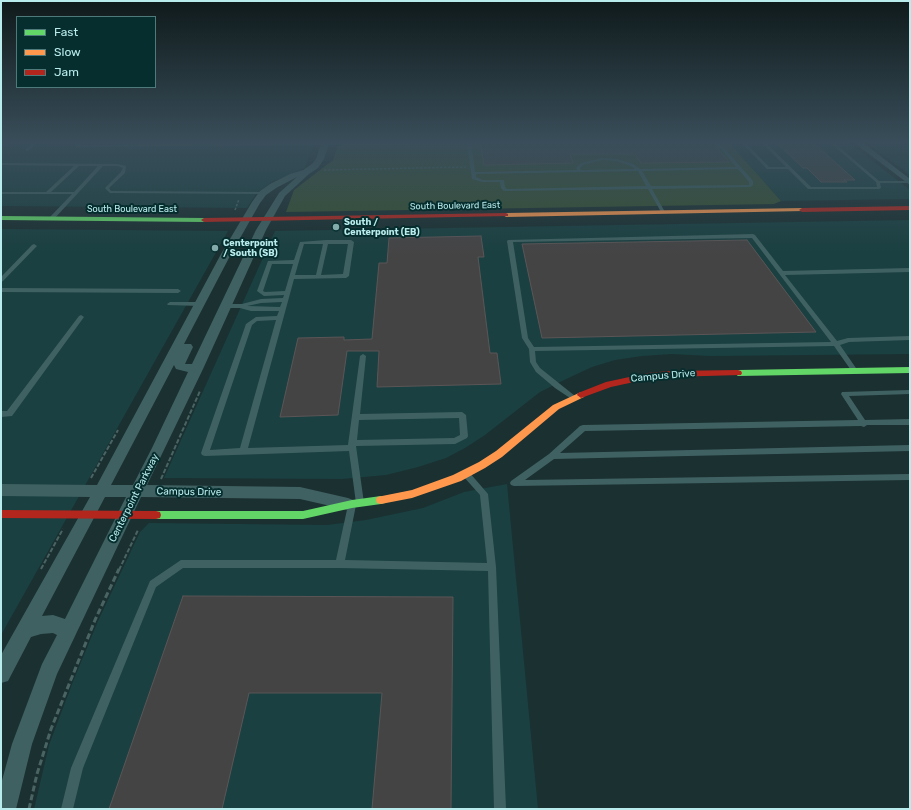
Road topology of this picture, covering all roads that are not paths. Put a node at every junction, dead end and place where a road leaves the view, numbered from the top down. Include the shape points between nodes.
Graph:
1 (63, 179) edge
2 (89, 179) edge
3 (116, 179) edge
4 (289, 179) edge
5 (300, 179) edge
6 (475, 179) edge
7 (644, 179) edge
8 (748, 179) edge
9 (801, 179) edge
10 (874, 179) edge
11 (878, 182) junction
12 (909, 182) edge
13 (650, 189) junction
14 (1, 193) edge
15 (47, 193) junction
16 (75, 193) junction
17 (263, 193) junction
18 (282, 195) junction
19 (910, 208) edge
20 (663, 212) junction
21 (1, 218) edge
22 (52, 218) junction
23 (267, 219) junction
24 (246, 220) junction
25 (326, 242) junction
26 (34, 246) dead end
27 (226, 254) junction
28 (249, 255) junction
29 (296, 262) junction
30 (910, 270) edge
31 (781, 273) junction
32 (4, 274) edge
33 (292, 277) junction
34 (318, 277) junction
35 (1, 280) edge
36 (1, 290) edge
37 (178, 291) dead end
38 (286, 297) junction
39 (170, 304) dead end
40 (226, 306) junction
41 (242, 306) junction
42 (198, 307) junction
43 (283, 309) junction
44 (81, 317) dead end
45 (280, 318) junction
46 (910, 338) edge
47 (836, 344) junction
48 (532, 349) junction
49 (363, 356) dead end
50 (197, 369) junction
51 (910, 370) edge
52 (854, 371) junction
53 (910, 392) edge
54 (573, 398) junction
55 (1, 414) edge
56 (356, 417) junction
57 (910, 422) edge
58 (864, 424) junction
59 (352, 446) junction
60 (910, 448) edge
61 (243, 452) junction
62 (552, 456) junction
63 (466, 473) junction
64 (910, 477) edge
65 (1, 490) edge
66 (101, 491) junction
67 (138, 491) junction
68 (356, 504) junction
69 (1, 514) edge
70 (126, 514) junction
71 (88, 515) junction
72 (340, 564) junction
73 (492, 567) junction
74 (25, 630) junction
75 (67, 635) junction
76 (1, 674) edge
77 (5, 809) edge
78 (67, 809) edge
79 (500, 809) edge

1 - 15 lane
2 - 16 lane
3 - 17 lane via 107,188 110,192
4 - 17 street, Centerpoint Parkway
5 - 18 street, Centerpoint Parkway
6 - 13 lane via 502,181 503,188 511,191
7 - 13 lane
8 - 13 lane via 750,186
9 - 11 lane via 810,188 879,188
10 - 11 lane
11 - 12 lane
13 - 20 lane
14 - 15 lane
15 - 16 lane
16 - 22 lane
17 - 18 street
17 - 24 street, Centerpoint Parkway
18 - 23 street, Centerpoint Parkway
19 - 20 street, South Boulevard East
20 - 23 street, South Boulevard East
21 - 22 street, South Boulevard East
22 - 24 street, South Boulevard East
23 - 24 street, South Boulevard East
23 - 28 street, Centerpoint Parkway
24 - 27 street, Centerpoint Parkway
25 - 29 lane via 302,243
25 - 34 lane
25 - 34 lane via 351,242 346,276
26 - 32 lane
27 - 28 street
27 - 42 street, Centerpoint Parkway
28 - 40 street, Centerpoint Parkway
29 - 33 lane
29 - 38 lane via 270,262 260,291 264,294
30 - 31 lane
31 - 47 lane
31 - 48 lane via 753,236 510,241 525,338
32 - 35 lane
33 - 34 lane
33 - 38 lane
36 - 37 lane
38 - 41 lane
38 - 43 lane
39 - 42 lane
40 - 41 lane
40 - 50 street, Centerpoint Parkway
41 - 43 lane via 251,309
42 - 50 street via 197,327 179,362 180,366
42 - 66 street, Centerpoint Parkway
43 - 45 lane
44 - 55 lane via 9,414
45 - 61 lane
45 - 61 lane via 256,319 249,324 205,453
46 - 47 lane via 848,340
47 - 48 lane
47 - 52 lane
48 - 54 lane via 533,362 538,370
49 - 56 lane
50 - 67 street, Centerpoint Parkway
51 - 52 street, Campus Drive
52 - 54 street, Campus Drive via 648,376 608,384
53 - 58 lane via 844,394
54 - 63 street, Campus Drive via 544,416 499,454
56 - 59 lane
56 - 59 lane via 462,415 464,436 455,441
57 - 58 lane
58 - 62 lane via 583,428
59 - 61 lane
59 - 68 lane
60 - 62 lane
62 - 64 lane via 514,483
63 - 68 street, Campus Drive via 412,494
63 - 73 lane via 484,494
65 - 66 street, Campus Drive
66 - 67 street, Campus Drive
66 - 71 street, Centerpoint Parkway
67 - 68 street, Campus Drive via 300,493
67 - 70 street, Centerpoint Parkway
68 - 70 street, Campus Drive via 303,515
68 - 72 lane
69 - 71 street, Campus Drive
70 - 71 street, Campus Drive
70 - 75 street, Centerpoint Parkway
71 - 74 street, Centerpoint Parkway
72 - 73 lane
72 - 78 lane via 181,564 153,584 77,768
73 - 79 lane
74 - 75 street via 52,624 62,626
74 - 76 street, Centerpoint Parkway
75 - 77 street, Centerpoint Parkway via 49,671 30,721

